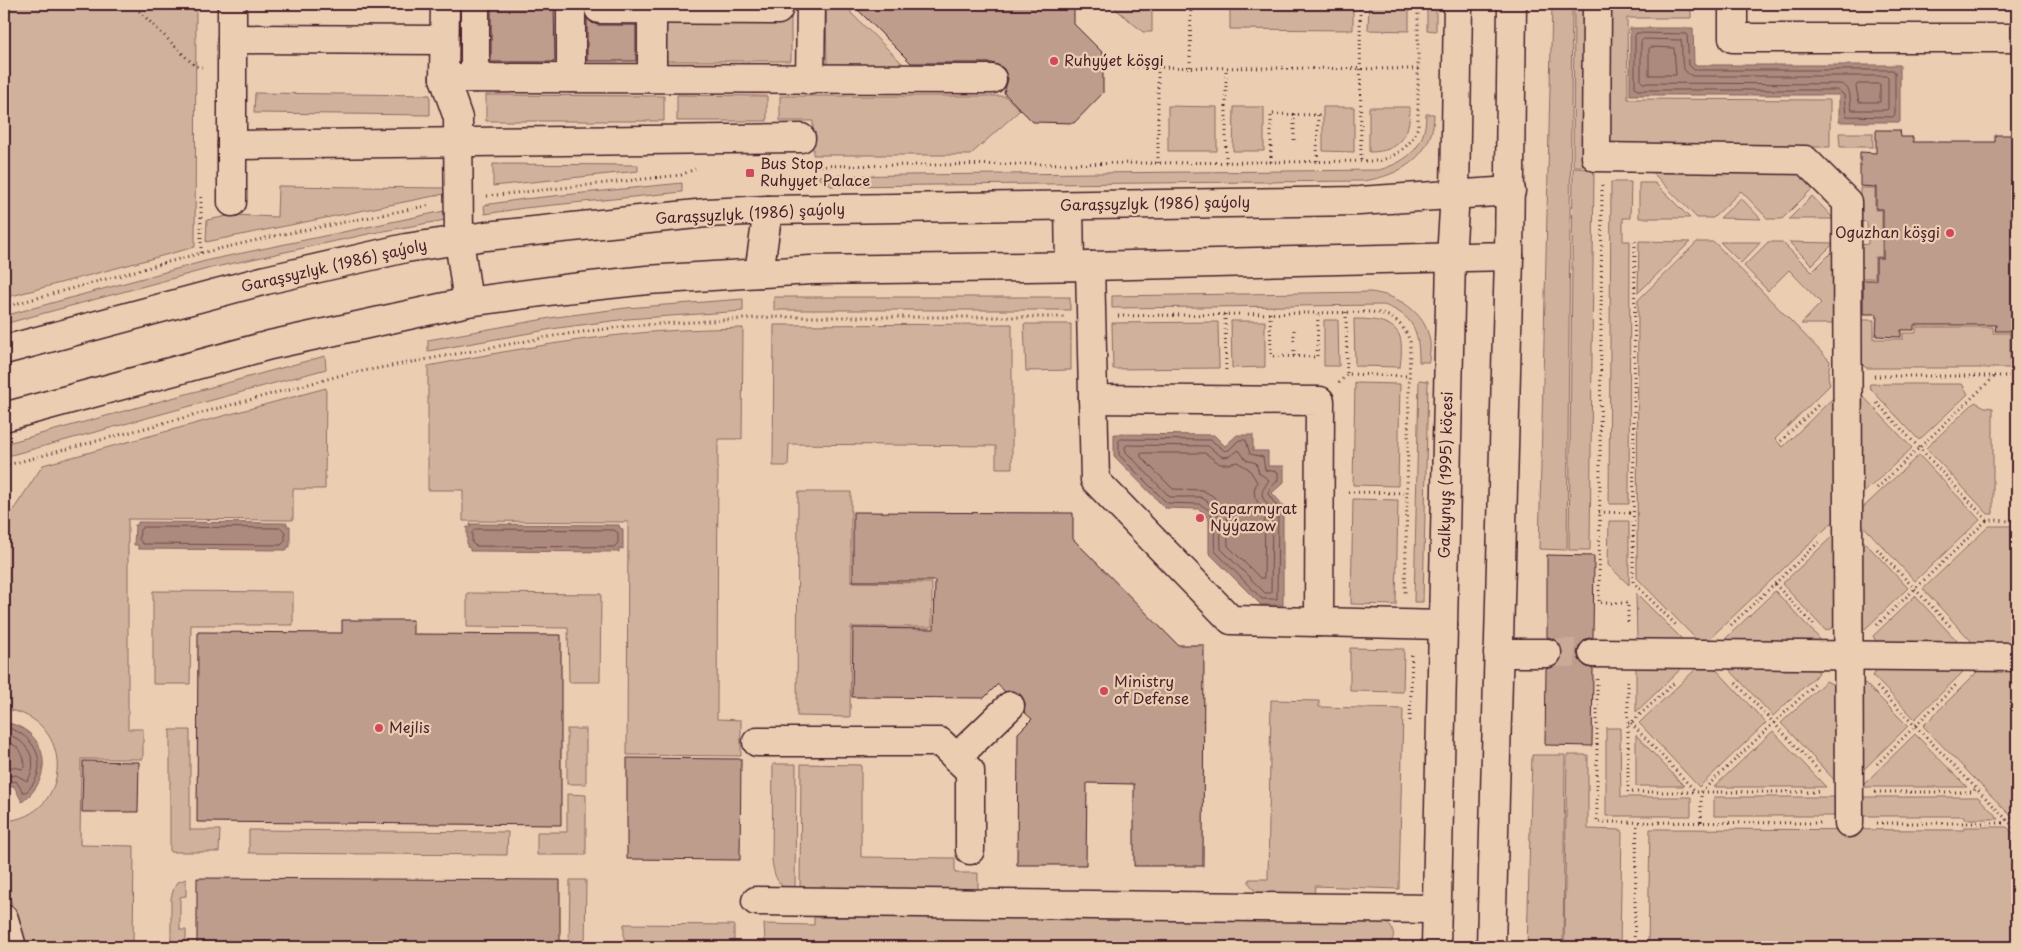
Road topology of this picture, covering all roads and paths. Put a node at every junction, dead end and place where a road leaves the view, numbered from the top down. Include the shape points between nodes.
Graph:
1 (132, 4) edge
2 (232, 4) edge
3 (445, 4) edge
4 (475, 4) edge
5 (571, 4) edge
6 (599, 4) edge
7 (778, 4) edge
8 (811, 4) edge
9 (1191, 4) edge
10 (1360, 4) edge
11 (1458, 4) edge
12 (1512, 4) edge
13 (1598, 4) edge
14 (1733, 4) edge
15 (652, 10) junction
16 (2017, 38) edge
17 (232, 39) junction
18 (444, 40) junction
19 (202, 67) dead end
20 (1127, 67) dead end
21 (1158, 67) junction
22 (1190, 67) junction
23 (1226, 68) junction
24 (1361, 69) junction
25 (1418, 69) dead end
26 (444, 78) junction
27 (475, 78) junction
28 (571, 78) junction
29 (652, 78) junction
30 (992, 79) dead end
31 (810, 80) junction
32 (1294, 114) junction
33 (801, 138) dead end
34 (1294, 140) dead end
35 (459, 143) junction
36 (232, 145) junction
37 (1602, 157) junction
38 (1317, 161) dead end
39 (1361, 161) dead end
40 (1226, 162) dead end
41 (1271, 162) dead end
42 (1158, 163) dead end
43 (1511, 191) junction
44 (1455, 194) junction
45 (232, 202) dead end
46 (1069, 206) junction
47 (768, 210) junction
48 (460, 240) junction
49 (1634, 241) dead end
50 (1509, 256) junction
51 (1451, 258) junction
52 (1080, 266) junction
53 (759, 273) junction
54 (468, 302) junction
55 (1346, 312) junction
56 (1270, 313) junction
57 (1318, 313) junction
58 (1224, 314) junction
59 (1092, 316) junction
60 (1294, 330) dead end
61 (4, 350) edge
62 (1294, 356) junction
63 (1410, 376) junction
64 (1847, 376) junction
65 (1995, 376) junction
66 (2014, 376) dead end
67 (1093, 399) junction
68 (1226, 400) junction
69 (4, 417) edge
70 (1781, 441) dead end
71 (1919, 448) junction
72 (4, 466) edge
73 (1319, 491) junction
74 (1407, 493) junction
75 (1599, 512) junction
76 (1633, 513) junction
77 (1848, 516) junction
78 (1987, 520) junction
79 (2017, 521) edge
80 (1775, 584) junction
81 (1915, 589) junction
82 (1319, 622) junction
83 (1408, 624) junction
84 (1443, 625) junction
85 (1816, 628) dead end
86 (1498, 653) junction
87 (1547, 653) tunnel mouth
88 (1595, 654) joint
89 (1628, 654) junction
90 (1703, 654) junction
91 (1848, 656) junction
92 (1970, 657) junction
93 (2017, 657) edge
94 (1010, 706) dead end
95 (1630, 723) junction
96 (1773, 723) junction
97 (1915, 726) junction
98 (1410, 729) dead end
99 (757, 742) dead end
100 (956, 758) junction
101 (1976, 788) junction
102 (1698, 792) junction
103 (1843, 792) junction
104 (2007, 819) junction
105 (1701, 822) junction
106 (1637, 823) junction
107 (1849, 823) junction
108 (2017, 830) edge
109 (970, 850) dead end
110 (756, 901) dead end
111 (1436, 909) junction
112 (4, 918) edge
113 (12, 947) edge
114 (1436, 947) edge
115 (1491, 947) edge
116 (1634, 947) edge

1 - 19 path via 195,66
2 - 17 main road
3 - 18 main road
4 - 27 main road
5 - 28 main road
6 - 15 main road via 599,10
7 - 15 main road via 778,10
8 - 31 main road
9 - 22 path
10 - 24 path
11 - 44 main road, Galkynyş (1995) köçesi
12 - 43 main road
13 - 37 main road via 1596,157
14 - 16 main road via 1734,38
15 - 29 main road
17 - 18 main road
17 - 36 main road
18 - 26 main road
20 - 21 path
21 - 22 path
21 - 42 path
22 - 23 path
23 - 24 path
23 - 40 path
24 - 25 path
24 - 39 path
26 - 27 main road
26 - 35 main road via 458,118
27 - 28 main road
28 - 29 main road
29 - 31 main road
30 - 31 main road
32 - 34 path
32 - 38 path via 1318,114
32 - 41 path via 1271,114
33 - 35 main road
35 - 36 main road
35 - 48 main road
36 - 45 main road
37 - 64 main road via 1805,160 1847,202
37 - 75 path
43 - 44 main road, Garaşsyzlyk (1986) şaýoly
43 - 50 main road
44 - 46 main road, Garaşsyzlyk (1986) şaýoly via 1358,201
44 - 51 main road, Galkynyş (1995) köçesi
46 - 47 main road, Garaşsyzlyk (1986) şaýoly
46 - 52 main road
47 - 48 main road, Garaşsyzlyk (1986) şaýoly via 706,213
47 - 53 main road
48 - 54 main road
48 - 61 main road, Garaşsyzlyk (1986) şaýoly via 406,248 266,280
49 - 76 path
50 - 51 main road
50 - 86 main road
51 - 52 main road
51 - 84 main road, Galkynyş (1995) köçesi
52 - 53 main road
52 - 59 main road
53 - 54 main road via 647,280
54 - 69 main road via 270,345
55 - 57 path
55 - 63 path via 1381,313 1400,323 1410,342
55 - 63 path via 1347,374
56 - 57 path
56 - 58 path
56 - 62 path via 1270,356
57 - 62 path via 1317,356
58 - 59 path
58 - 68 path
59 - 67 main road
59 - 72 path via 774,317 628,326 559,335 342,375
60 - 62 path
63 - 74 path
64 - 65 path
64 - 70 path
64 - 71 path via 1865,390
64 - 77 main road
65 - 66 path
65 - 71 path
67 - 68 main road
67 - 82 main road via 1095,480 1231,620
68 - 73 main road via 1320,401
71 - 77 path
71 - 78 path
73 - 74 path
73 - 82 main road
74 - 83 path via 1405,603
75 - 76 path
75 - 89 path via 1599,603 1628,603
76 - 90 path via 1633,582
77 - 80 path
77 - 81 path
77 - 91 main road
78 - 79 path
78 - 81 path
80 - 85 path
80 - 90 path
81 - 91 path
81 - 92 path via 1967,644
82 - 83 main road
83 - 84 main road
83 - 98 path via 1412,649
84 - 111 main road, Galkynyş (1995) köçesi
86 - 87 main road
86 - 115 main road
88 - 89 main road
88 - 106 path via 1597,822
89 - 90 main road
89 - 95 path
90 - 91 main road
90 - 95 path
90 - 96 path via 1721,667
91 - 92 main road
91 - 96 path
91 - 97 path
91 - 103 main road
92 - 93 main road
92 - 97 path via 1972,670
94 - 100 main road
95 - 102 path
95 - 102 path via 1628,792
96 - 102 path
96 - 103 path
97 - 101 path
97 - 103 path
99 - 100 main road via 940,742
100 - 109 main road via 970,771
101 - 103 path via 1973,792
101 - 104 path
102 - 103 path
102 - 105 path
103 - 107 main road
104 - 107 path via 2003,823
104 - 108 path
105 - 106 path
105 - 107 path
106 - 116 path
110 - 111 main road
111 - 114 main road, Galkynyş (1995) köçesi
112 - 113 main road

